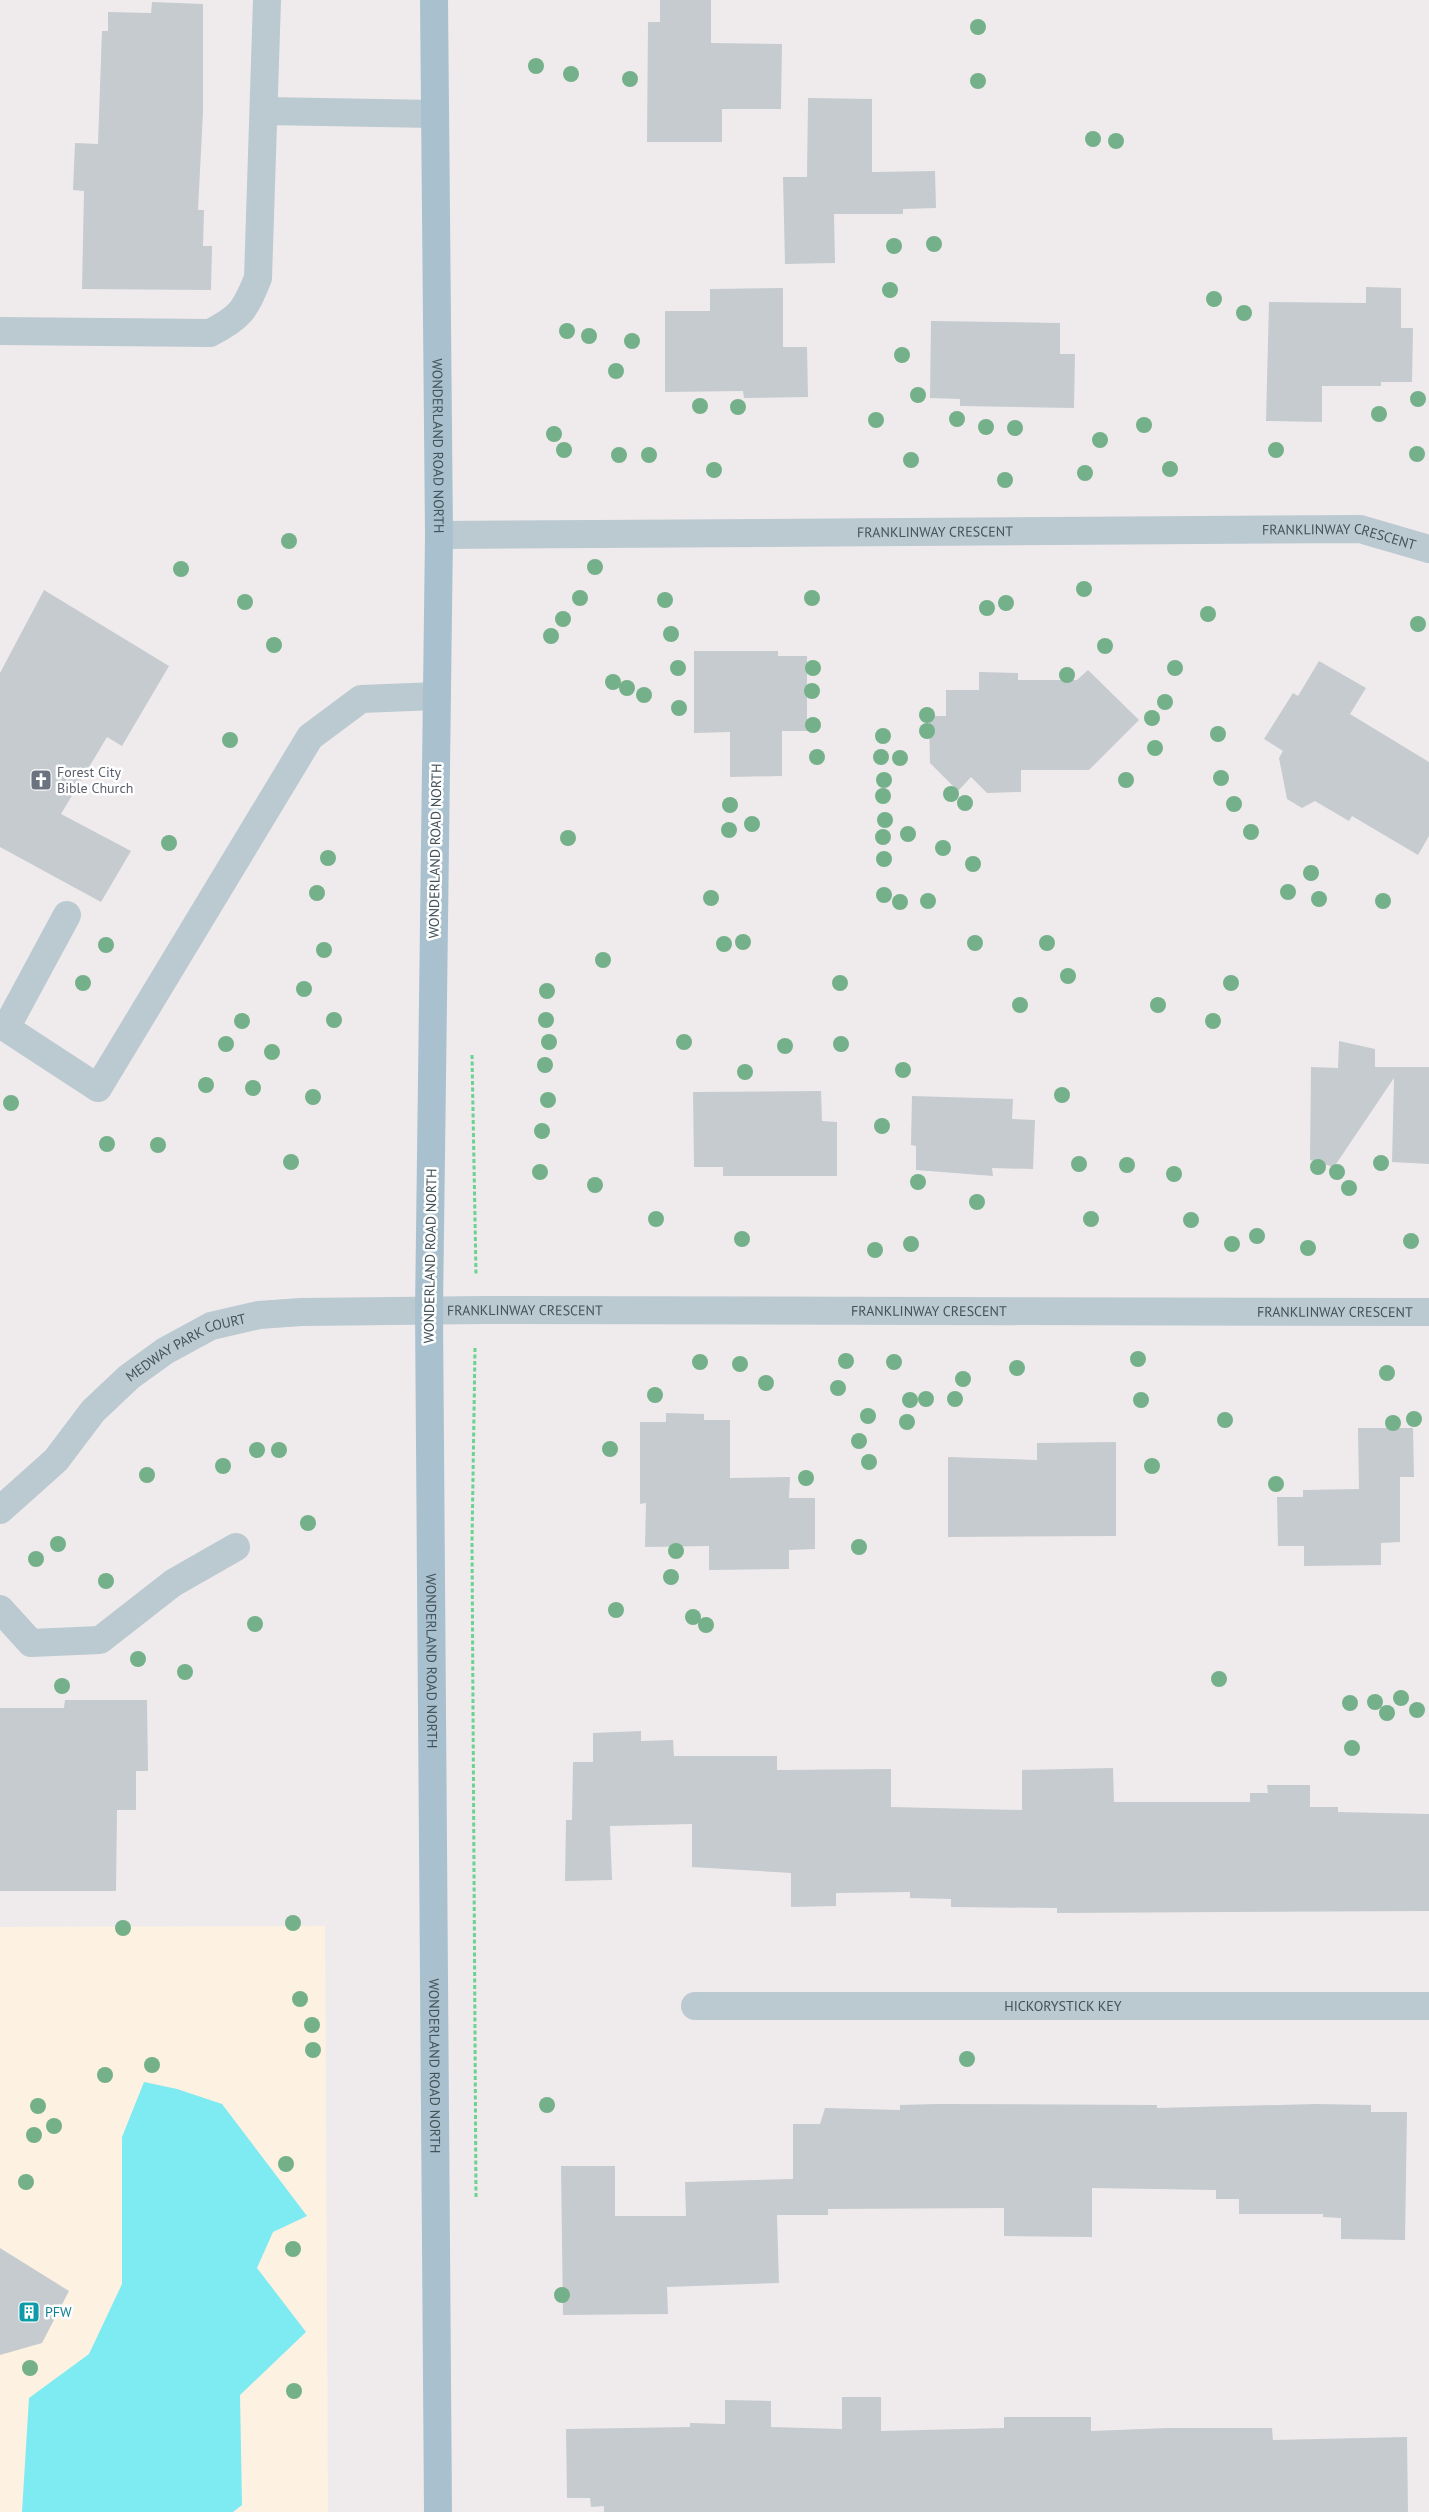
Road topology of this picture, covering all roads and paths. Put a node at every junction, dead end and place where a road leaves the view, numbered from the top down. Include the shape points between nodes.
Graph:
1 (267, 0) edge
2 (434, 0) edge
3 (265, 111) junction
4 (435, 114) junction
5 (0, 331) edge
6 (439, 535) junction
7 (1429, 549) edge
8 (437, 696) junction
9 (67, 915) dead end
10 (429, 1311) junction
11 (1429, 1312) edge
12 (0, 1510) edge
13 (236, 1548) dead end
14 (0, 1609) edge
15 (695, 2006) dead end
16 (1429, 2006) edge
17 (438, 2512) edge

1 - 3 street
2 - 4 main road, WONDERLAND ROAD NORTH
3 - 4 street
3 - 5 street via 258,278 235,320 210,333
4 - 6 main road, WONDERLAND ROAD NORTH
6 - 7 street, FRANKLINWAY CRESCENT via 1360,528
6 - 8 main road, WONDERLAND ROAD NORTH
8 - 9 street via 361,699 310,737 98,1088 6,1028
8 - 10 main road, WONDERLAND ROAD NORTH
10 - 11 street, FRANKLINWAY CRESCENT
10 - 12 street, MEDWAY PARK COURT via 301,1312 259,1315 211,1326 165,1351 130,1377 93,1411 56,1460
10 - 17 main road, WONDERLAND ROAD NORTH
13 - 14 street via 173,1583 100,1640 30,1643
15 - 16 street, HICKORYSTICK KEY

